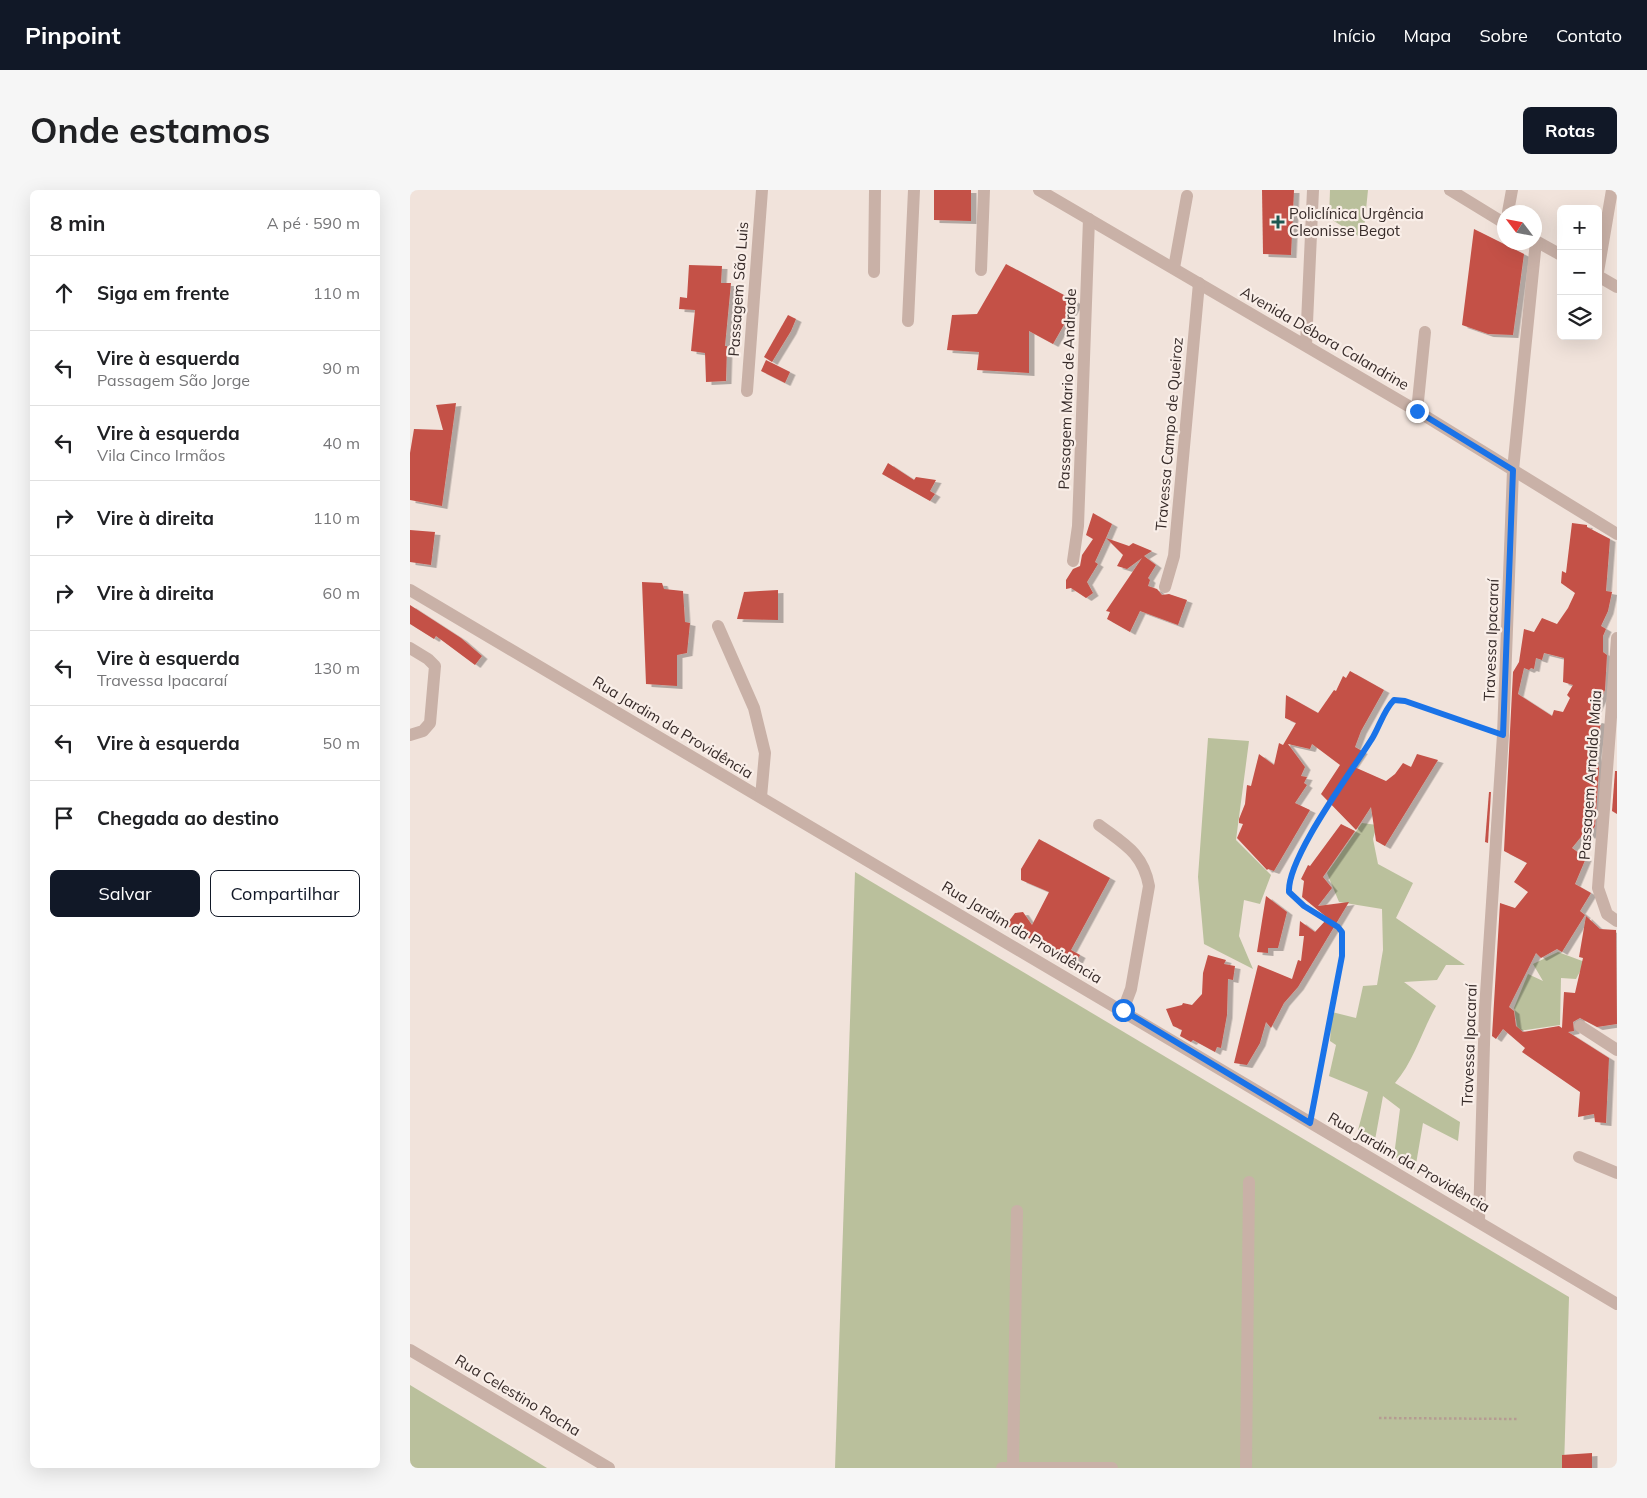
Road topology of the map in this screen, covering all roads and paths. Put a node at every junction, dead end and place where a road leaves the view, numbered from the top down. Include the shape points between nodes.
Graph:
1 (762, 190) edge
2 (875, 190) edge
3 (914, 190) edge
4 (984, 190) edge
5 (1039, 190) edge
6 (1313, 190) edge
7 (1450, 190) edge
8 (1512, 190) edge
9 (1612, 190) edge
10 (1187, 196) dead end
11 (1509, 205) edge
12 (1089, 219) junction
13 (1497, 219) edge
14 (1542, 244) edge
15 (1534, 250) edge
16 (1602, 250) edge
17 (1557, 253) edge
18 (1174, 268) junction
19 (981, 270) dead end
20 (874, 272) dead end
21 (1602, 278) edge
22 (1199, 283) junction
23 (1617, 287) edge
24 (908, 321) dead end
25 (1425, 332) dead end
26 (1306, 345) junction
27 (747, 391) dead end
28 (1417, 411) junction
29 (1513, 470) junction
30 (1617, 534) edge
31 (1073, 561) dead end
32 (1165, 588) dead end
33 (410, 590) edge
34 (718, 626) dead end
35 (1617, 638) edge
36 (410, 648) edge
37 (410, 735) edge
38 (1503, 735) junction
39 (761, 797) junction
40 (1099, 825) dead end
41 (1612, 917) edge
42 (1123, 1010) junction
43 (1580, 1026) dead end
44 (1617, 1050) edge
45 (1310, 1123) junction
46 (1579, 1157) dead end
47 (1617, 1173) edge
48 (1249, 1182) dead end
49 (1017, 1211) dead end
50 (1479, 1221) junction
51 (1617, 1304) edge
52 (410, 1350) edge
53 (1380, 1418) dead end
54 (1517, 1419) dead end
55 (1008, 1467) edge
56 (609, 1468) edge
57 (1112, 1468) edge
58 (1246, 1468) edge

1 - 27 street, Passagem São Luis
2 - 20 street
3 - 24 street
4 - 19 street
5 - 12 street, Avenida Débora Calandrine
6 - 26 street
7 - 13 street
8 - 11 street
9 - 16 street
10 - 18 street
12 - 18 street, Avenida Débora Calandrine
12 - 31 street, Passagem Mario de Andrade via 1078,526
14 - 17 street
15 - 29 street, Travessa Ipacaraí
18 - 22 street, Avenida Débora Calandrine
21 - 23 street
22 - 26 street, Avenida Débora Calandrine
22 - 32 street, Travessa Campo de Queiroz via 1174,556
25 - 28 street
26 - 28 street, Avenida Débora Calandrine
28 - 29 street, Avenida Débora Calandrine
29 - 30 street, Avenida Débora Calandrine
29 - 38 street, Travessa Ipacaraí
33 - 39 street, Rua Jardim da Providência
34 - 39 street via 754,708 765,753
35 - 41 street, Passagem Arnaldo Maia via 1598,888
36 - 37 street via 434,666 430,723 423,731
38 - 45 path via 1394,700 1309,839 1288,882 1289,892 1342,932 1342,956
38 - 50 street, Travessa Ipacaraí via 1485,1009
39 - 42 street, Rua Jardim da Providência
40 - 42 street via 1137,854 1146,869 1149,886 1131,989
42 - 45 street, Rua Jardim da Providência
43 - 44 street
45 - 50 street, Rua Jardim da Providência
46 - 47 street
48 - 58 street
49 - 55 street
50 - 51 street, Rua Jardim da Providência
52 - 56 street, Rua Celestino Rocha
53 - 54 path
55 - 57 street

